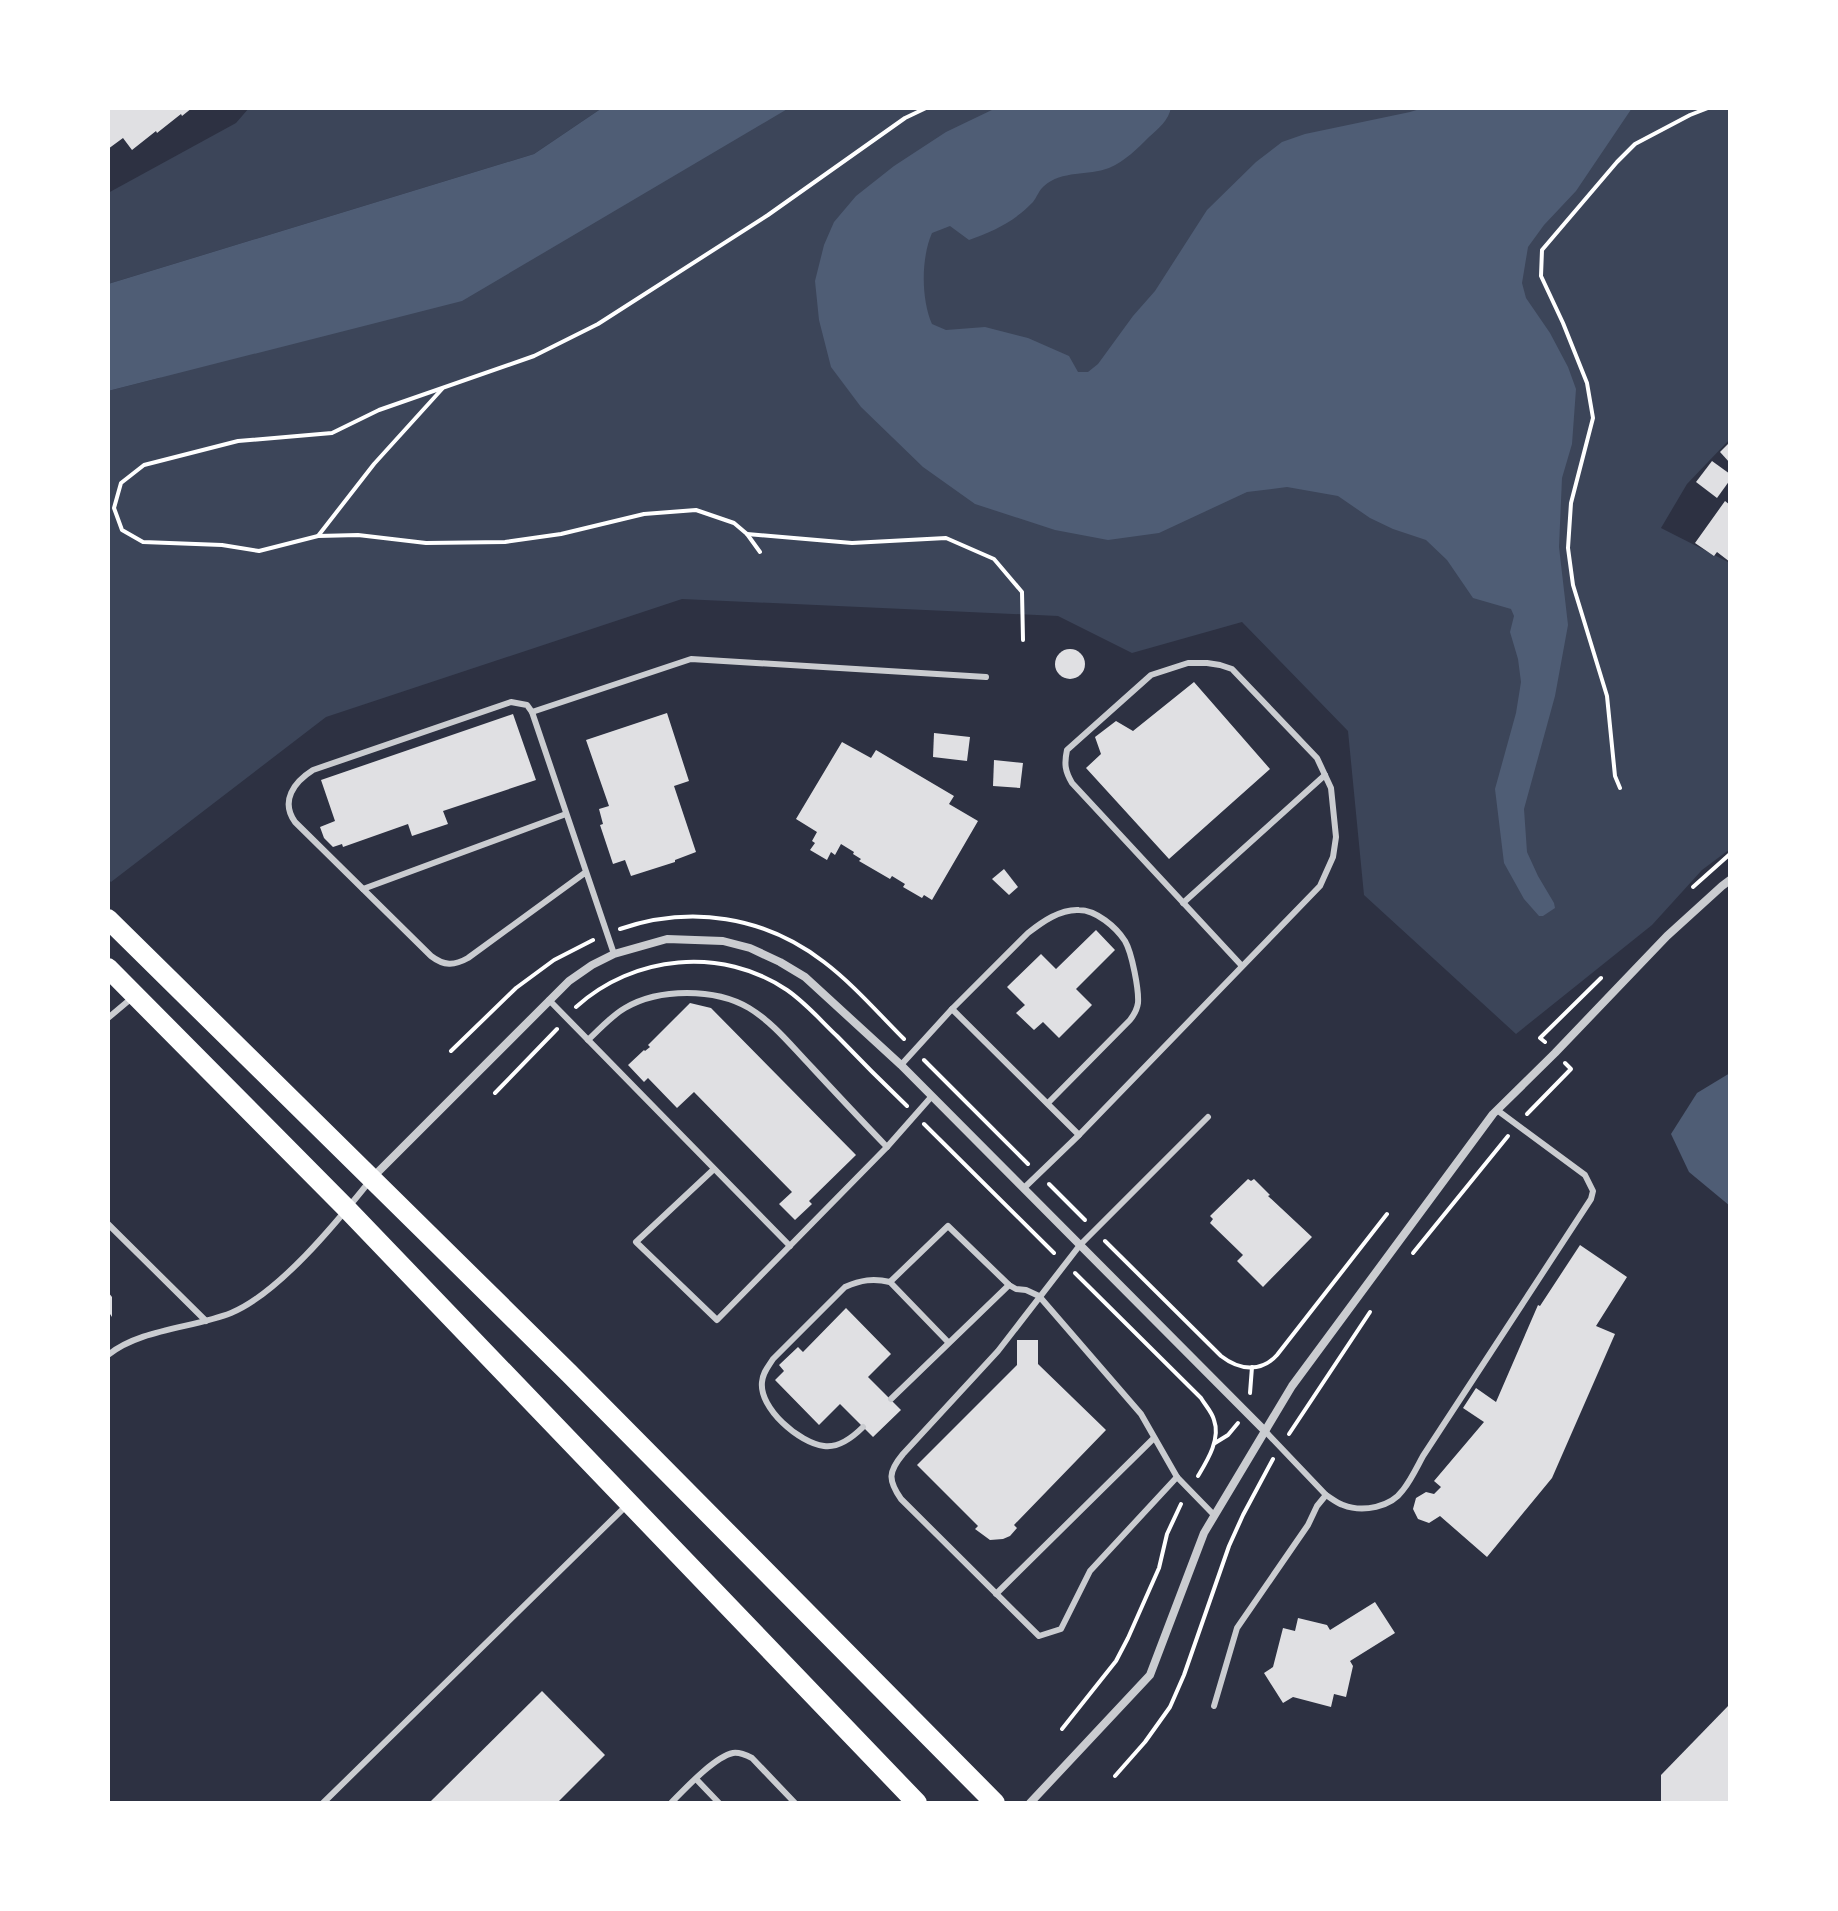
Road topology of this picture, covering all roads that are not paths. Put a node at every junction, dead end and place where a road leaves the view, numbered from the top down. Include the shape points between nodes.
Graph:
1 (986, 677) dead end
2 (532, 712) junction
3 (1325, 775) junction
4 (566, 814) junction
5 (586, 872) junction
6 (1730, 880) edge
7 (363, 889) junction
8 (1183, 903) junction
9 (108, 919) edge
10 (614, 954) junction
11 (1242, 966) junction
12 (108, 968) edge
13 (135, 995) junction
14 (549, 1000) junction
15 (952, 1009) junction
16 (108, 1018) edge
17 (588, 1040) junction
18 (901, 1065) junction
19 (932, 1096) junction
20 (1048, 1103) junction
21 (1497, 1110) junction
22 (1208, 1117) dead end
23 (1079, 1135) junction
24 (887, 1147) junction
25 (714, 1169) junction
26 (372, 1179) junction
27 (1024, 1188) junction
28 (347, 1209) junction
29 (108, 1224) edge
30 (1080, 1245) junction
31 (790, 1246) junction
32 (890, 1282) junction
33 (1009, 1285) junction
34 (1039, 1296) junction
35 (206, 1321) junction
36 (948, 1342) junction
37 (108, 1355) edge
38 (891, 1399) dead end
39 (863, 1427) dead end
40 (1265, 1431) junction
41 (1154, 1438) junction
42 (1177, 1477) junction
43 (1326, 1495) junction
44 (630, 1502) junction
45 (1214, 1515) junction
46 (996, 1594) junction
47 (1214, 1706) dead end
48 (696, 1779) junction
49 (325, 1803) edge
50 (671, 1803) edge
51 (719, 1803) edge
52 (795, 1803) edge
53 (917, 1803) edge
54 (995, 1803) edge
55 (1030, 1803) edge

1 - 2 lane via 691,659
2 - 4 lane
2 - 7 lane via 527,705 511,702 299,779 291,791 290,814
3 - 8 lane
3 - 8 lane via 1317,758 1232,669 1207,663 1151,675 1067,750 1066,772 1072,783
3 - 11 lane via 1334,812 1333,857 1320,886
4 - 5 lane
4 - 7 lane
5 - 7 lane via 468,958 448,965 431,956
5 - 10 lane
6 - 21 street via 1667,936
8 - 11 lane
9 - 26 main road
10 - 14 street
10 - 18 street via 667,939 723,941 750,948 805,977
11 - 23 lane
12 - 13 main road
13 - 16 lane
13 - 28 main road
14 - 17 lane
14 - 26 street
15 - 18 lane
15 - 20 lane
15 - 20 lane via 1028,933 1055,915 1081,909 1116,931 1129,952 1136,1011
17 - 24 lane via 625,1008 663,994 693,992 747,1007 771,1025
17 - 25 lane
18 - 19 street
19 - 24 lane
19 - 27 street
20 - 23 lane
21 - 40 street via 1292,1386
21 - 43 lane via 1585,1175 1591,1199 1402,1492 1392,1502 1361,1508 1344,1506
22 - 30 lane
23 - 27 lane
24 - 31 lane
25 - 31 lane
25 - 31 lane via 636,1242 717,1320
26 - 28 lane
26 - 54 main road
27 - 30 street
28 - 35 lane via 267,1292
28 - 44 main road
29 - 35 lane
30 - 34 lane
30 - 40 street
32 - 33 lane via 948,1226
32 - 36 lane
32 - 39 lane via 859,1280 845,1287 773,1359 762,1383 769,1406 799,1436 825,1447
33 - 34 lane
33 - 36 lane
34 - 41 lane via 1141,1414
34 - 46 lane via 891,1474 901,1499
35 - 37 lane via 139,1339
36 - 38 lane
40 - 43 lane
40 - 45 street
41 - 42 lane
41 - 46 lane
42 - 45 lane
42 - 46 lane via 1090,1571 1061,1629 1039,1636
43 - 47 lane via 1237,1628
44 - 49 lane
44 - 53 main road
45 - 55 street via 1150,1675
48 - 50 lane
48 - 51 lane
48 - 52 lane via 720,1759 744,1754

